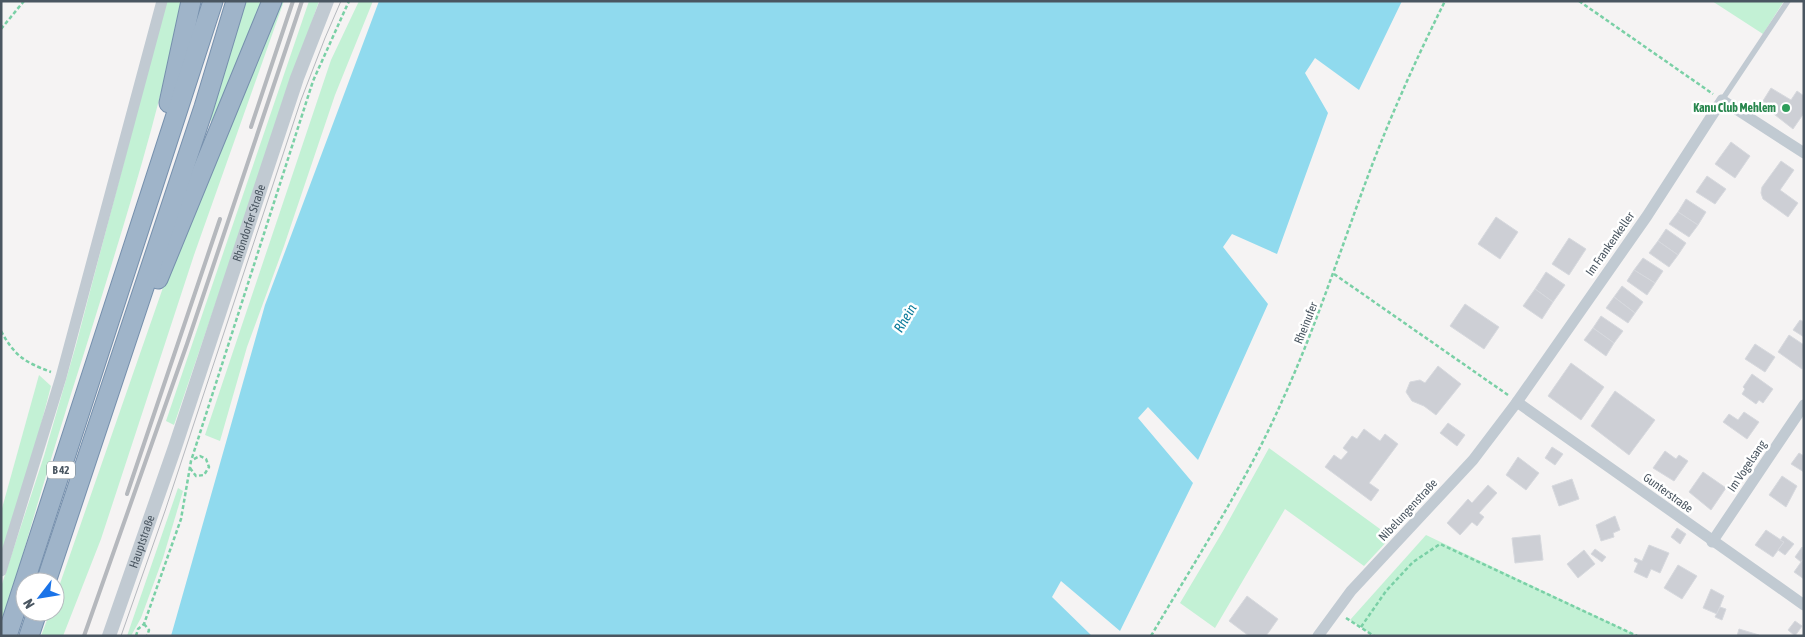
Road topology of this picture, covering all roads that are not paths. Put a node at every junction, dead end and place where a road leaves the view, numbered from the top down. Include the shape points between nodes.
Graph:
1 (162, 1) edge
2 (191, 1) edge
3 (213, 1) edge
4 (236, 1) edge
5 (272, 1) edge
6 (327, 1) edge
7 (1788, 1) edge
8 (1722, 100) junction
9 (1804, 153) edge
10 (136, 241) junction
11 (129, 330) junction
12 (1518, 402) junction
13 (1804, 405) edge
14 (175, 447) joint
15 (1712, 542) junction
16 (1, 571) edge
17 (49, 572) edge
18 (1804, 605) edge
19 (34, 622) edge
20 (8, 636) edge
21 (29, 636) edge
22 (108, 636) edge
23 (1318, 636) edge

1 - 16 street via 61,377
2 - 10 highway
3 - 10 highway, B 42
4 - 11 highway, B 42
5 - 11 highway, B 42 via 161,273
6 - 14 street, Rhöndorfer Straße via 297,78
7 - 8 lane, Im Frankenkeller
8 - 9 street
8 - 12 street, Im Frankenkeller via 1647,216
10 - 20 highway, B 42
11 - 17 highway, B 42
12 - 15 street, Gunterstraße
12 - 23 street, Nibelungenstraße via 1473,460 1351,591
13 - 15 street, Im Vogelsang
14 - 22 street, Hauptstraße
15 - 18 street, Gunterstraße
19 - 21 highway

